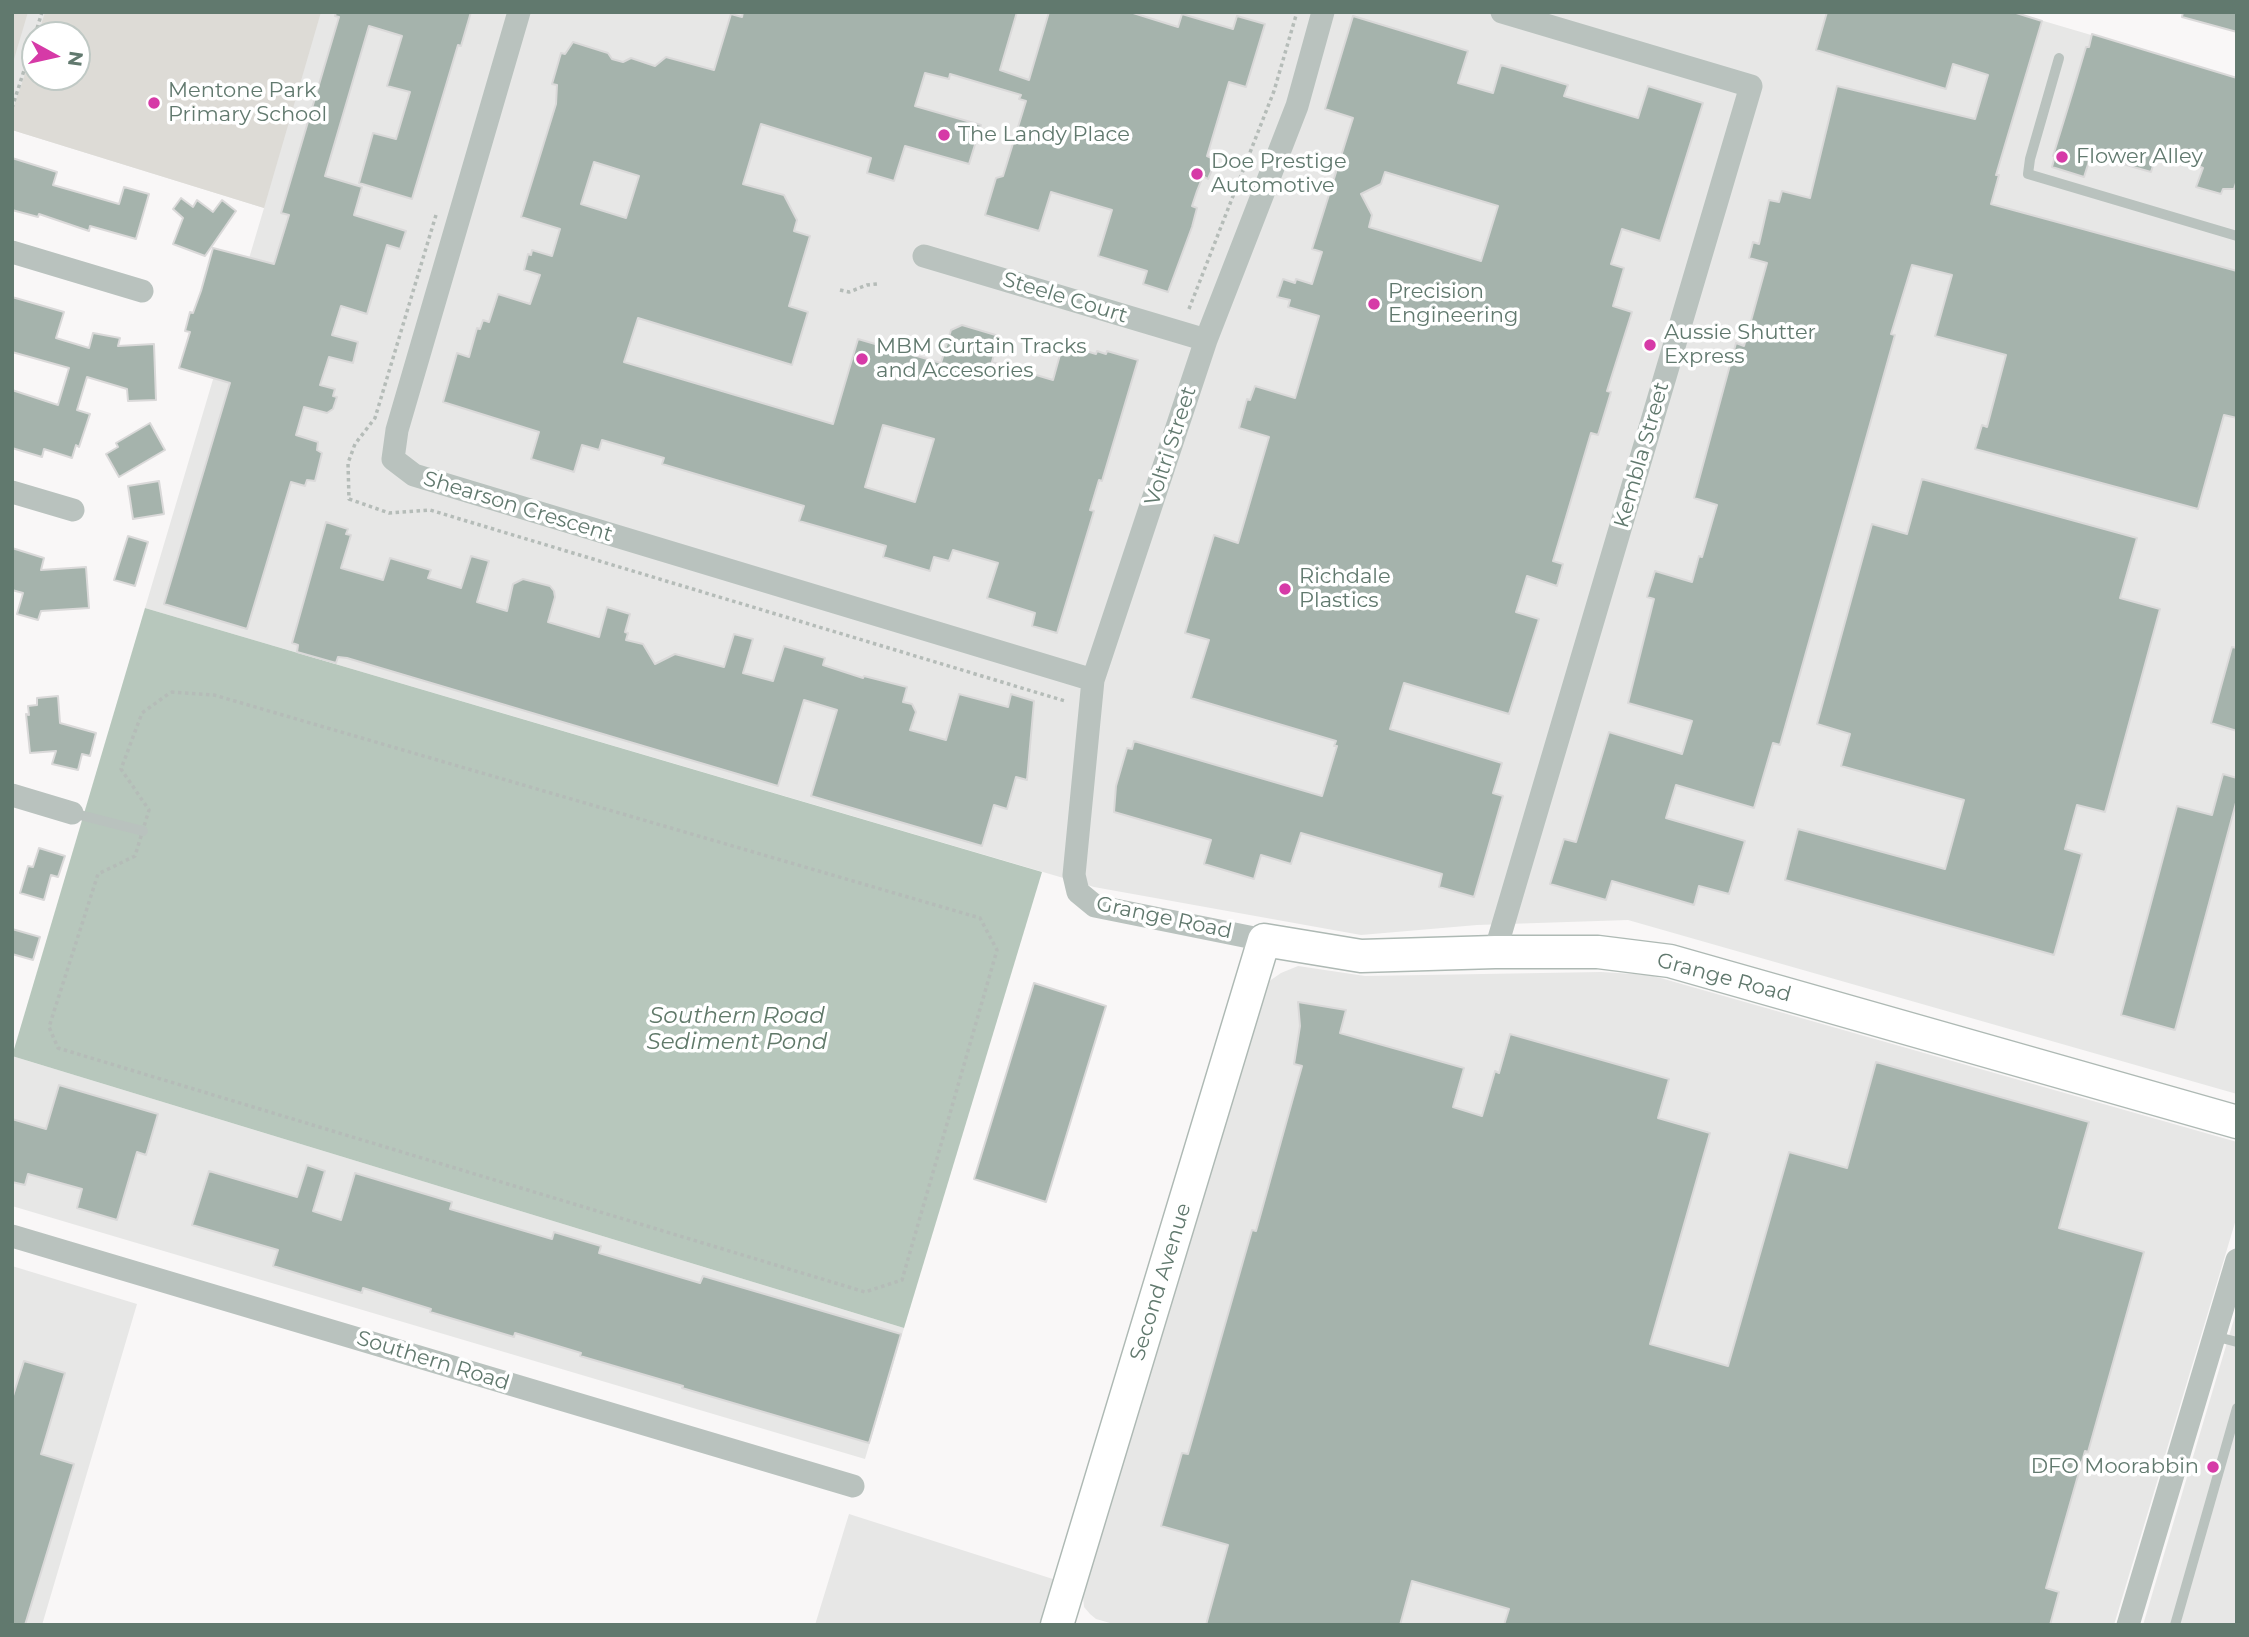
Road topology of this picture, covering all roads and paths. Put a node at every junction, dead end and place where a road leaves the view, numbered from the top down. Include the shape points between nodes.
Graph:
1 (519, 12) edge
2 (1297, 12) edge
3 (1323, 12) edge
4 (1503, 12) edge
5 (2059, 58) dead end
6 (21, 79) edge
7 (12, 108) edge
8 (439, 207) dead end
9 (2237, 236) edge
10 (12, 252) edge
11 (924, 256) dead end
12 (877, 285) dead end
13 (839, 290) dead end
14 (142, 291) dead end
15 (1189, 309) dead end
16 (1206, 340) junction
17 (12, 492) edge
18 (73, 510) dead end
19 (1093, 680) junction
20 (1065, 701) dead end
21 (12, 795) edge
22 (72, 813) joint
23 (143, 831) junction
24 (1078, 892) joint
25 (1264, 940) junction
26 (1495, 951) junction
27 (2237, 1122) edge
28 (12, 1236) edge
29 (2237, 1260) edge
30 (2214, 1336) junction
31 (2237, 1342) edge
32 (2237, 1408) edge
33 (2233, 1438) edge
34 (853, 1486) dead end
35 (1063, 1623) edge
36 (2128, 1625) edge
37 (2175, 1625) edge

1 - 19 street, Shearson Crescent via 397,430 393,459 414,475
2 - 15 path via 1274,91
3 - 16 street, Voltri Street via 1297,106
4 - 26 street, Kembla Street via 1751,86
5 - 9 lane via 2028,174
6 - 7 path
8 - 20 path via 375,418 355,444 348,463 349,499 388,513 430,510
10 - 14 street
11 - 16 street, Steele Court
12 - 13 path
16 - 19 street, Voltri Street
17 - 18 street
19 - 24 street, Voltri Street via 1074,875
21 - 22 street
22 - 23 lane
23 - 23 path via 135,856 98,874 49,1027 58,1048 865,1292 902,1280 997,950 980,918 214,695 171,691 142,713 121,769 149,810
24 - 25 street, Grange Road via 1095,906
25 - 26 main road, Grange Road via 1361,956
25 - 35 main road, Second Avenue
26 - 27 main road, Grange Road via 1598,952 1670,961
28 - 34 street, Southern Road
29 - 30 street
30 - 31 lane
30 - 36 street
32 - 33 lane
33 - 37 lane

